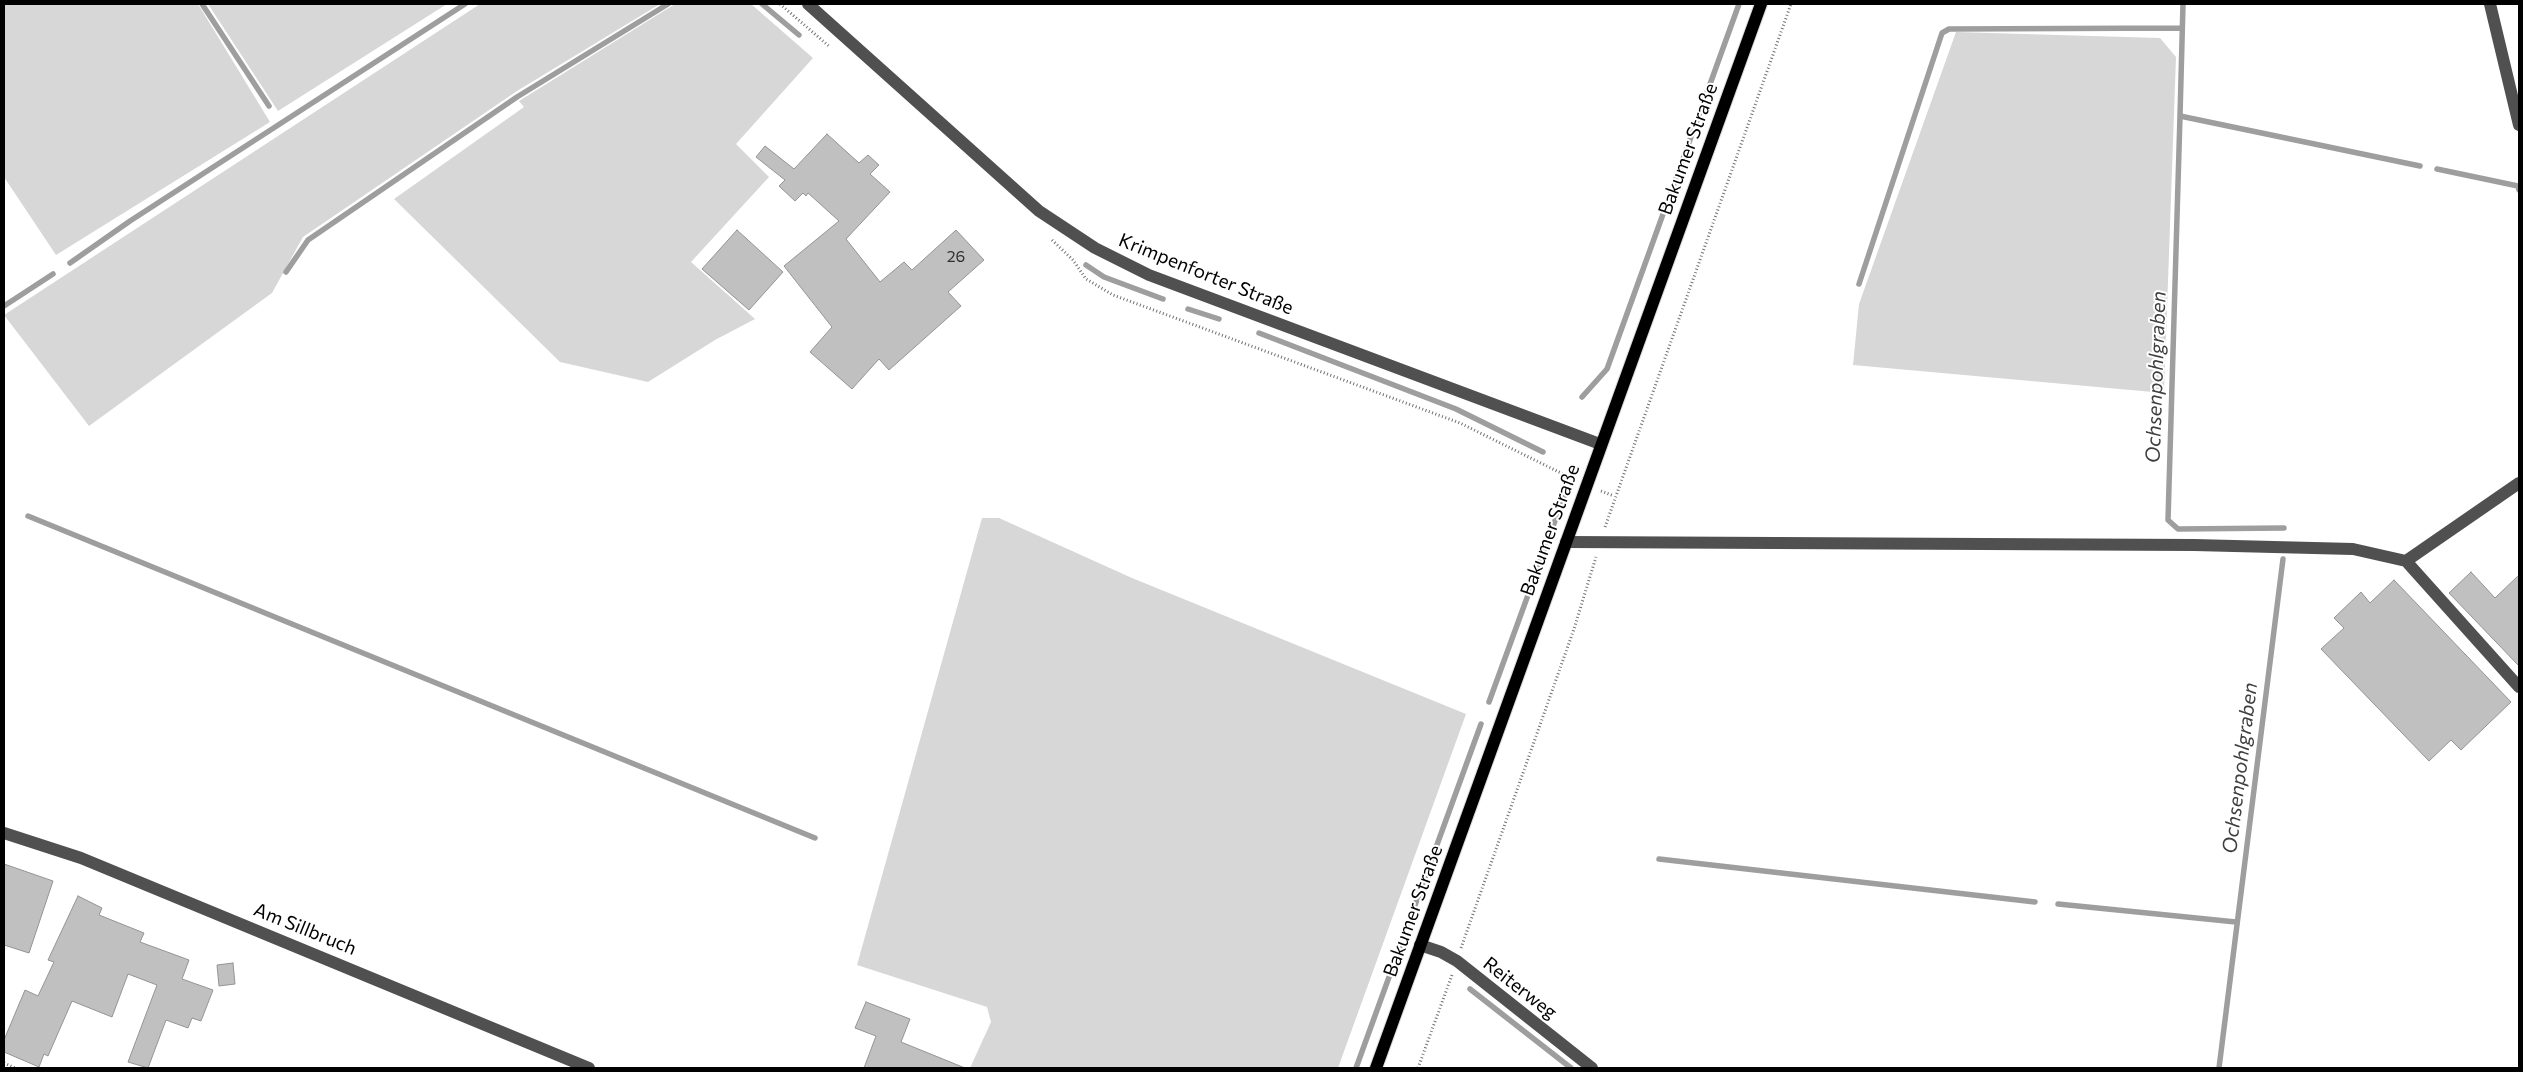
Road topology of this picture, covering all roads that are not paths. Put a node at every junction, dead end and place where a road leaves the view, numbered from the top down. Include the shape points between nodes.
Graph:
1 (808, 4) edge
2 (1761, 4) edge
3 (2490, 4) edge
4 (2519, 125) edge
5 (1600, 444) junction
6 (2519, 483) edge
7 (1566, 542) junction
8 (2406, 561) junction
9 (2519, 687) edge
10 (4, 833) edge
11 (1420, 945) junction
12 (589, 1068) edge
13 (1376, 1068) edge
14 (1592, 1068) edge

1 - 5 street, Krimpenforter Straße via 1039,211 1095,248 1158,279
2 - 5 main road, Bakumer Straße
3 - 4 street
5 - 7 main road, Bakumer Straße
6 - 8 street
7 - 8 street via 2194,545 2353,549
7 - 11 main road, Bakumer Straße
8 - 9 street
10 - 12 street, Am Sillbruch via 81,858
11 - 13 main road, Bakumer Straße
11 - 14 street, Reiterweg via 1456,961

